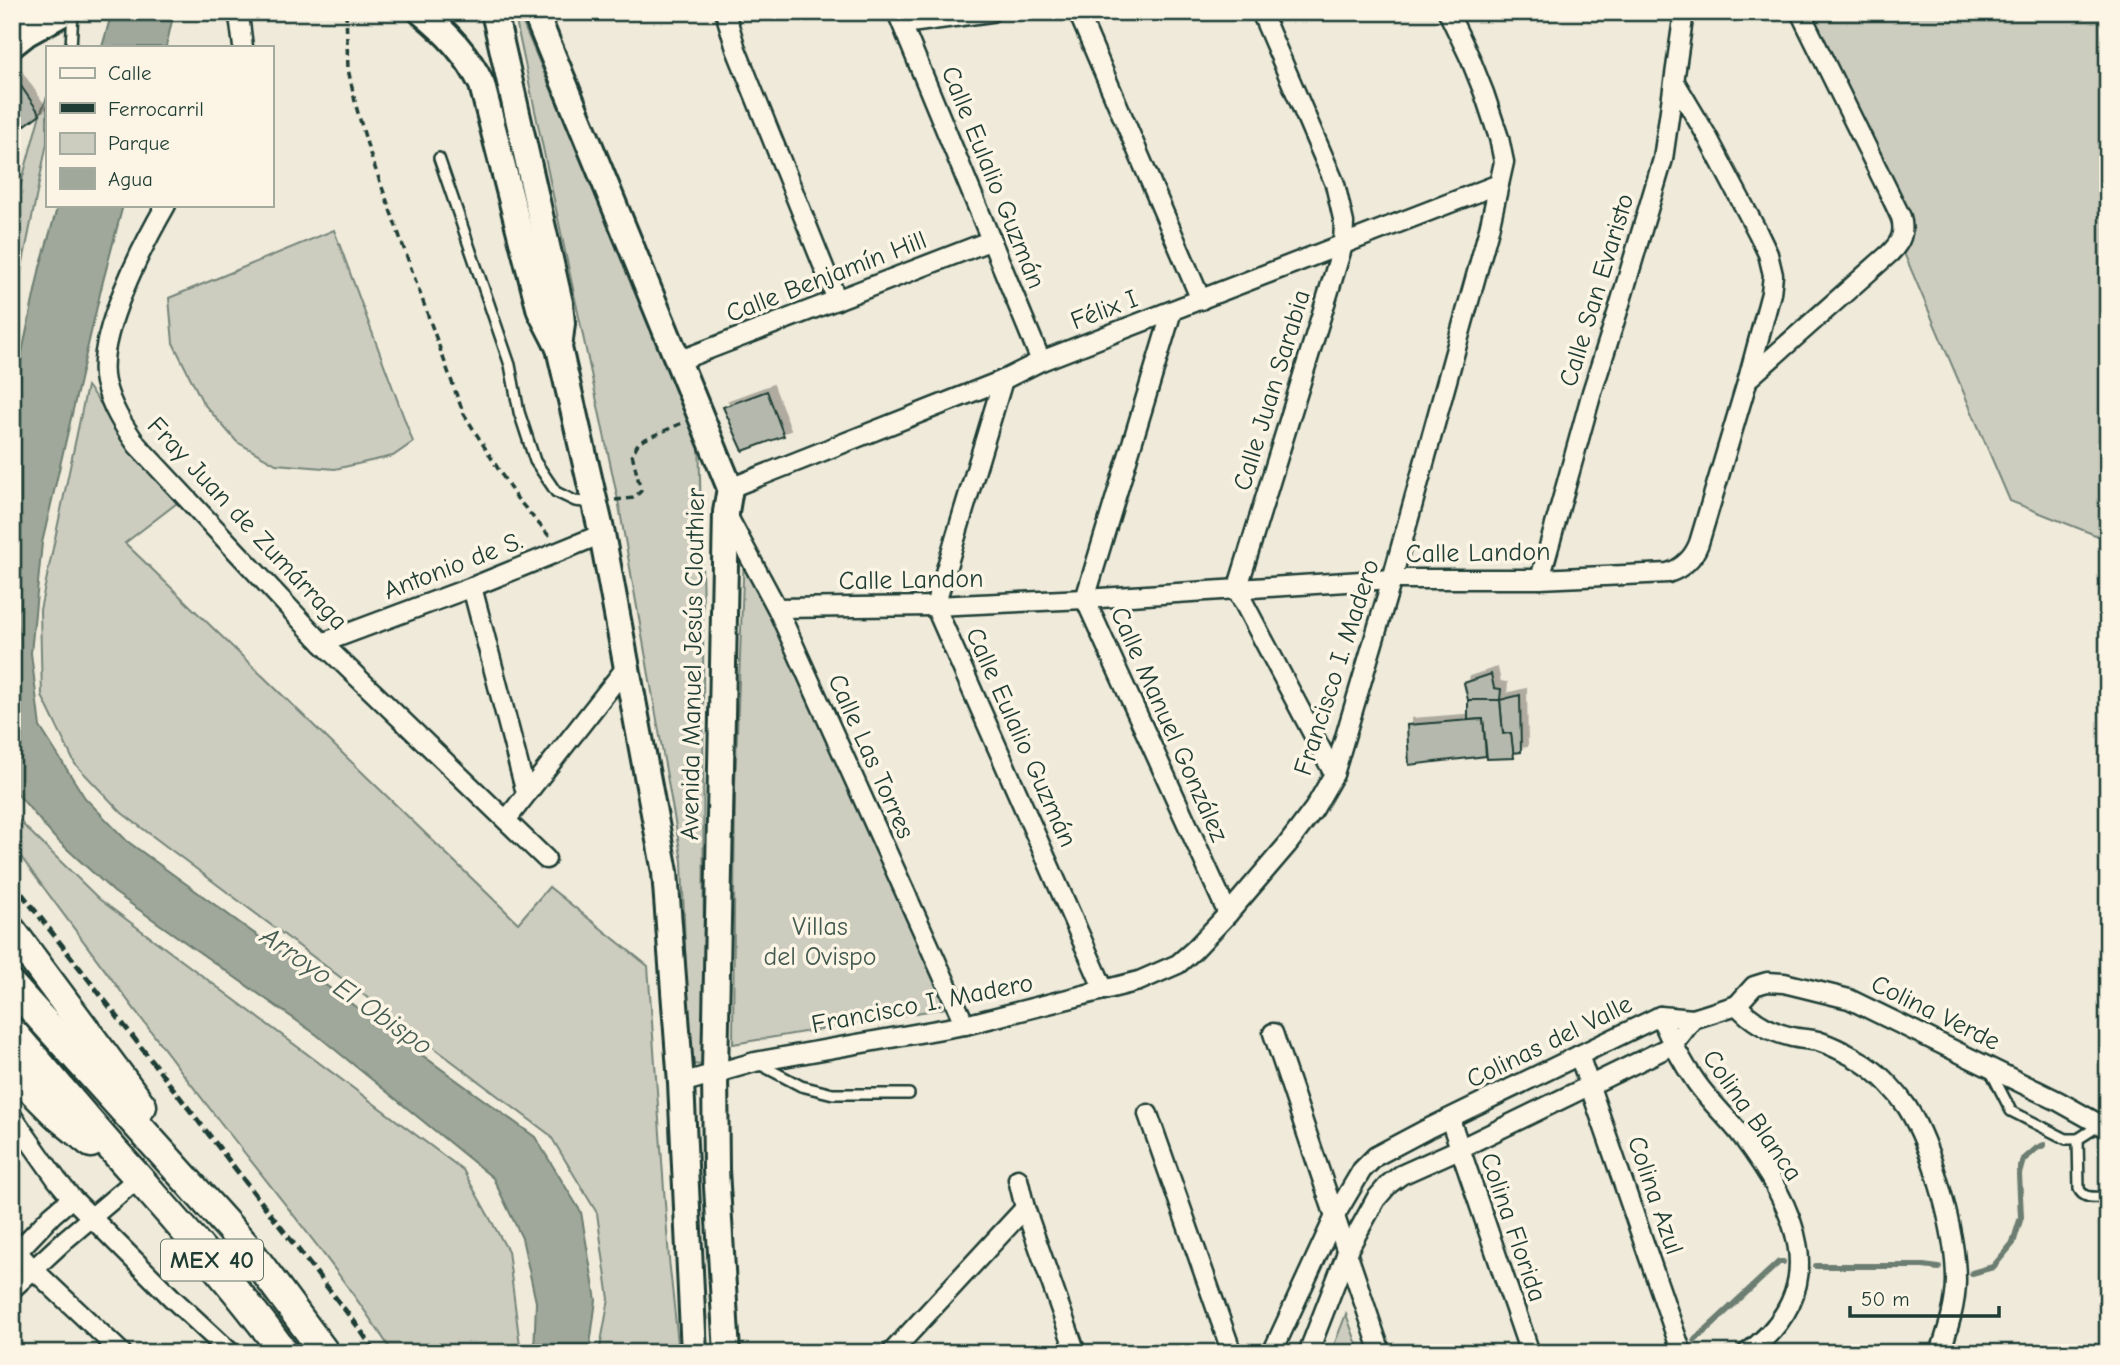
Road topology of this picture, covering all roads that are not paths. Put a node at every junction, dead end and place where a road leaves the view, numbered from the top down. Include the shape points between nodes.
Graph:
1 (26, 12) edge
2 (65, 12) edge
3 (73, 12) edge
4 (237, 12) edge
5 (421, 12) edge
6 (494, 12) edge
7 (725, 12) edge
8 (991, 12) edge
9 (1078, 12) edge
10 (1261, 12) edge
11 (1448, 12) edge
12 (1684, 12) edge
13 (1800, 12) edge
14 (540, 13) edge
15 (900, 18) edge
16 (12, 22) edge
17 (12, 46) edge
18 (71, 46) edge
19 (243, 46) edge
20 (1675, 82) junction
21 (439, 158) dead end
22 (1499, 184) junction
23 (165, 206) edge
24 (992, 240) junction
25 (1343, 245) junction
26 (837, 300) junction
27 (1200, 300) junction
28 (1172, 311) junction
29 (559, 348) junction
30 (678, 361) junction
31 (1041, 361) junction
32 (1748, 379) junction
33 (1003, 380) junction
34 (728, 500) junction
35 (595, 503) junction
36 (602, 534) junction
37 (1392, 579) junction
38 (1541, 579) junction
39 (472, 587) junction
40 (1237, 590) junction
41 (1085, 599) junction
42 (935, 606) junction
43 (777, 608) junction
44 (322, 643) junction
45 (628, 665) junction
46 (1334, 774) junction
47 (526, 793) junction
48 (507, 819) junction
49 (546, 859) dead end
50 (1228, 915) junction
51 (12, 932) edge
52 (12, 986) edge
53 (1104, 990) junction
54 (1737, 1005) junction
55 (1660, 1017) junction
56 (1693, 1019) junction
57 (965, 1026) junction
58 (12, 1032) edge
59 (1273, 1032) dead end
60 (1673, 1045) junction
61 (1579, 1055) junction
62 (755, 1062) junction
63 (1988, 1067) junction
64 (12, 1070) edge
65 (715, 1072) junction
66 (681, 1083) junction
67 (1590, 1084) junction
68 (909, 1094) dead end
69 (1148, 1114) dead end
70 (12, 1116) edge
71 (1450, 1119) junction
72 (2104, 1127) edge
73 (2078, 1139) junction
74 (1459, 1149) junction
75 (136, 1175) junction
76 (1018, 1179) dead end
77 (189, 1183) junction
78 (2108, 1197) edge
79 (72, 1198) junction
80 (1026, 1208) junction
81 (1336, 1214) junction
82 (92, 1218) junction
83 (1348, 1250) junction
84 (14, 1252) edge
85 (34, 1270) junction
86 (12, 1289) edge
87 (122, 1353) edge
88 (231, 1353) edge
89 (284, 1353) edge
90 (325, 1353) edge
91 (694, 1353) edge
92 (727, 1353) edge
93 (891, 1353) edge
94 (1076, 1353) edge
95 (1232, 1353) edge
96 (1272, 1353) edge
97 (1308, 1353) edge
98 (1381, 1353) edge
99 (1530, 1353) edge
100 (1682, 1353) edge
101 (1747, 1353) edge
102 (1940, 1353) edge

1 - 16 street
2 - 17 street
3 - 18 lane
4 - 19 street
5 - 29 street via 456,43 482,85 540,311
6 - 29 street, Avenida Manuel Jesús Clouthier via 561,303
7 - 26 street
8 - 15 street
9 - 27 street
10 - 25 street, Calle Juan Sarabia via 1335,184 1343,216
11 - 22 street, Francisco I. Madero via 1499,138 1504,162
12 - 20 street, Calle San Evaristo
13 - 32 street via 1901,217 1903,236
14 - 30 street, Avenida Manuel Jesús Clouthier
15 - 24 street, Calle Eulalio Guzmán
20 - 32 street, Calle Landon via 1769,254 1771,293
20 - 38 street, Calle San Evaristo via 1663,159
21 - 35 lane via 510,365 535,461 556,492 575,501
22 - 25 street, Félix I
22 - 37 street, Francisco I. Madero
23 - 44 street, Fray Juan de Zumárraga via 121,299 106,346 104,380 114,412 146,455
24 - 26 street, Calle Benjamín Hill
24 - 31 street, Calle Eulalio Guzmán
25 - 27 street, Félix I
25 - 40 street, Calle Juan Sarabia
26 - 30 street, Calle Benjamín Hill
27 - 28 street, Félix I
28 - 31 street, Félix I
28 - 41 street, Calle Manuel González
29 - 35 street, Avenida Manuel Jesús Clouthier
30 - 34 street, Avenida Manuel Jesús Clouthier
31 - 33 street, Félix I
32 - 38 street, Calle Landon via 1699,543 1686,563 1668,573
33 - 34 street, Félix I
33 - 42 street, Calle Eulalio Guzmán
34 - 43 street, Calle Las Torres
34 - 65 street, Avenida Manuel Jesús Clouthier
35 - 36 street, Avenida Manuel Jesús Clouthier
36 - 39 street, Antonio de S.
36 - 45 street, Avenida Manuel Jesús Clouthier
37 - 38 street, Calle Landon
37 - 40 street, Calle Landon
37 - 46 street, Francisco I. Madero
39 - 44 street, Antonio de S.
39 - 47 street
40 - 41 street, Calle Landon
40 - 46 street
41 - 42 street, Calle Landon
41 - 50 street, Calle Manuel González
42 - 43 street, Calle Landon
42 - 53 street, Calle Eulalio Guzmán
43 - 57 street, Calle Las Torres
44 - 48 street, Fray Juan de Zumárraga
45 - 47 street
45 - 66 street, Avenida Manuel Jesús Clouthier via 665,872
46 - 50 street, Francisco I. Madero via 1314,809
47 - 48 street
48 - 49 street, Fray Juan de Zumárraga
50 - 53 street, Francisco I. Madero via 1178,964
51 - 77 main road via 151,1118
52 - 77 main road, MEX 40
53 - 57 street, Francisco I. Madero
54 - 56 street
54 - 63 street, Colina Verde via 1754,986 1767,982 1817,990 1849,999
54 - 102 street via 1773,1030 1819,1041 1866,1065 1906,1105 1922,1134 1954,1247 1956,1283
55 - 56 street, Colinas del Valle
55 - 60 street, Colina Blanca
55 - 61 street, Colinas del Valle
56 - 60 street
57 - 62 street, Francisco I. Madero
58 - 75 main road, MEX 40
59 - 81 street
60 - 67 street
60 - 101 street, Colina Blanca via 1696,1083 1770,1179 1797,1237 1800,1258 1792,1300 1776,1326
61 - 67 street, Colina Azul
61 - 71 street, Colinas del Valle
62 - 65 street, Francisco I. Madero
62 - 68 lane via 801,1086 833,1094
63 - 72 street, Colina Verde
63 - 73 lane via 2011,1111 2066,1139
64 - 75 main road via 58,1116
65 - 66 street, Francisco I. Madero
65 - 92 street, Avenida Manuel Jesús Clouthier
66 - 91 street, Avenida Manuel Jesús Clouthier
67 - 74 street
67 - 100 street, Colina Azul
69 - 95 street
70 - 79 street
71 - 74 street, Colina Florida
71 - 81 street, Colinas del Valle via 1376,1156 1362,1170
72 - 73 lane
73 - 78 lane via 2081,1194
74 - 83 street via 1389,1184
74 - 99 street, Colina Florida
75 - 82 street
75 - 89 main road, MEX 40 via 256,1313
76 - 80 street
77 - 90 main road, MEX 40 via 245,1245
79 - 82 street
79 - 84 street
80 - 93 street
80 - 94 street
81 - 83 street
81 - 96 street, Colinas del Valle
82 - 85 street
82 - 88 street
83 - 97 street
83 - 98 street
84 - 85 street
85 - 86 street
85 - 87 street

